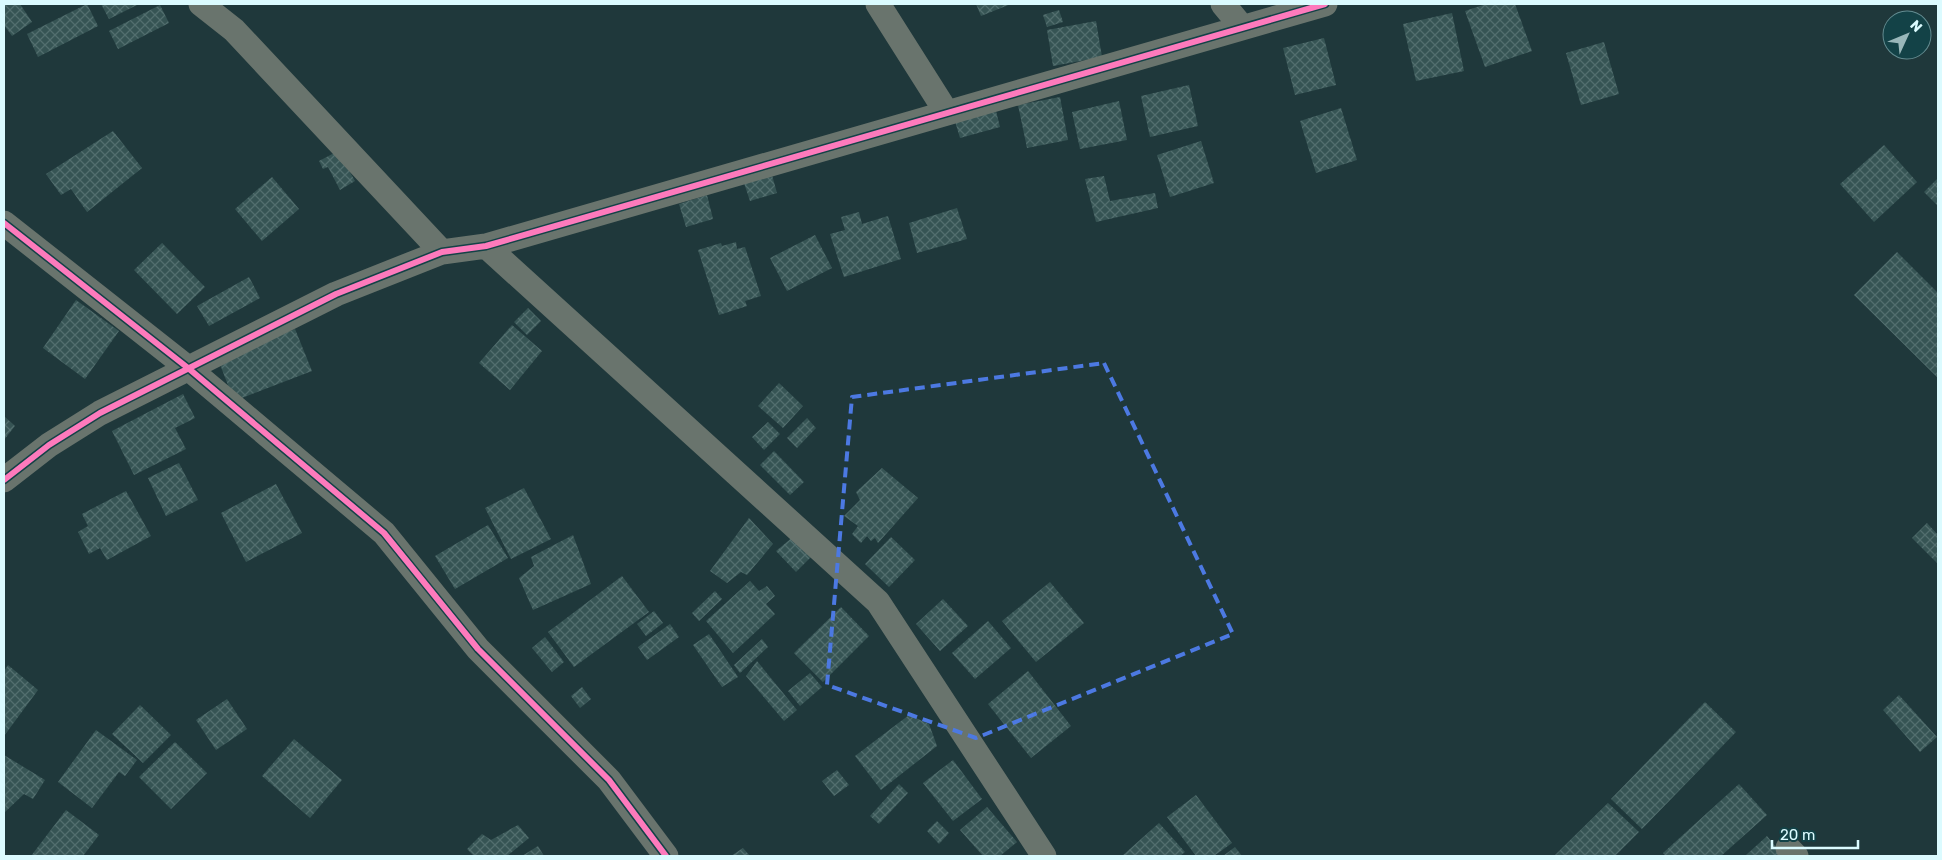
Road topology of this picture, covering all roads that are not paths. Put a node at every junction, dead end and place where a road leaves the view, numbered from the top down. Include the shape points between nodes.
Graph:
1 (201, 4) edge
2 (878, 4) edge
3 (1223, 4) edge
4 (1325, 4) edge
5 (1242, 27) junction
6 (947, 113) junction
7 (4, 223) edge
8 (486, 246) junction
9 (442, 252) junction
10 (188, 368) junction
11 (4, 480) edge
12 (666, 856) edge
13 (1044, 856) edge

1 - 9 street via 234,30
2 - 6 street
3 - 5 street
4 - 5 street
5 - 6 street
6 - 8 street
7 - 10 street
8 - 9 street
8 - 13 street via 878,602
9 - 10 street via 336,294
10 - 11 street via 100,413
10 - 12 street via 384,533 478,649 609,780

